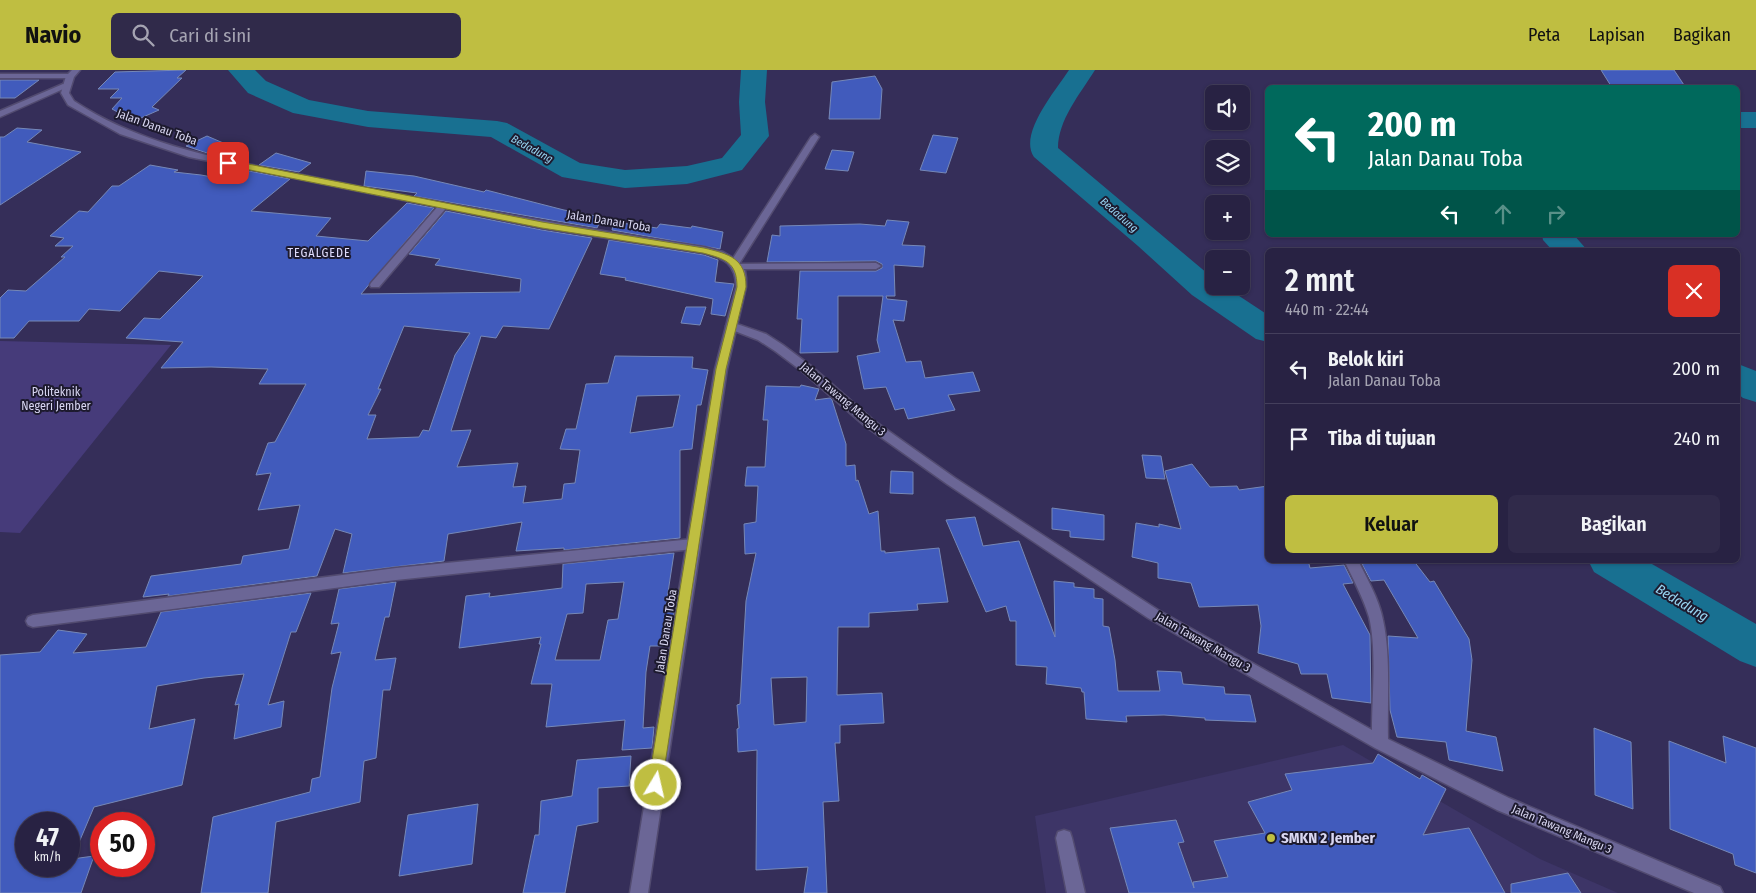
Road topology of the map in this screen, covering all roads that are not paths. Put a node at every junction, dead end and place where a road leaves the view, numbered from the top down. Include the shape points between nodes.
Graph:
1 (0, 76) edge
2 (71, 77) edge
3 (0, 114) edge
4 (815, 137) dead end
5 (443, 206) junction
6 (736, 265) junction
7 (876, 266) dead end
8 (375, 285) dead end
9 (731, 326) junction
10 (693, 544) junction
11 (1352, 563) edge
12 (33, 620) dead end
13 (1380, 743) junction
14 (1064, 838) dead end
15 (636, 892) edge
16 (1076, 893) edge
17 (1714, 893) edge

1 - 2 street
2 - 3 street
2 - 5 street, Jalan Danau Toba via 65,93 71,103 123,132 192,155
4 - 6 street
5 - 6 street, Jalan Danau Toba via 704,250 722,255
5 - 8 street
6 - 7 street
6 - 9 street, Jalan Danau Toba via 741,274 741,287
9 - 10 street, Jalan Danau Toba
9 - 13 street, Jalan Tawang Mangu 3 via 779,348 869,423 936,471 1153,614
10 - 12 street via 396,574
10 - 15 street, Jalan Danau Toba
11 - 13 street via 1376,618
13 - 17 street, Jalan Tawang Mangu 3 via 1503,804
14 - 16 street

